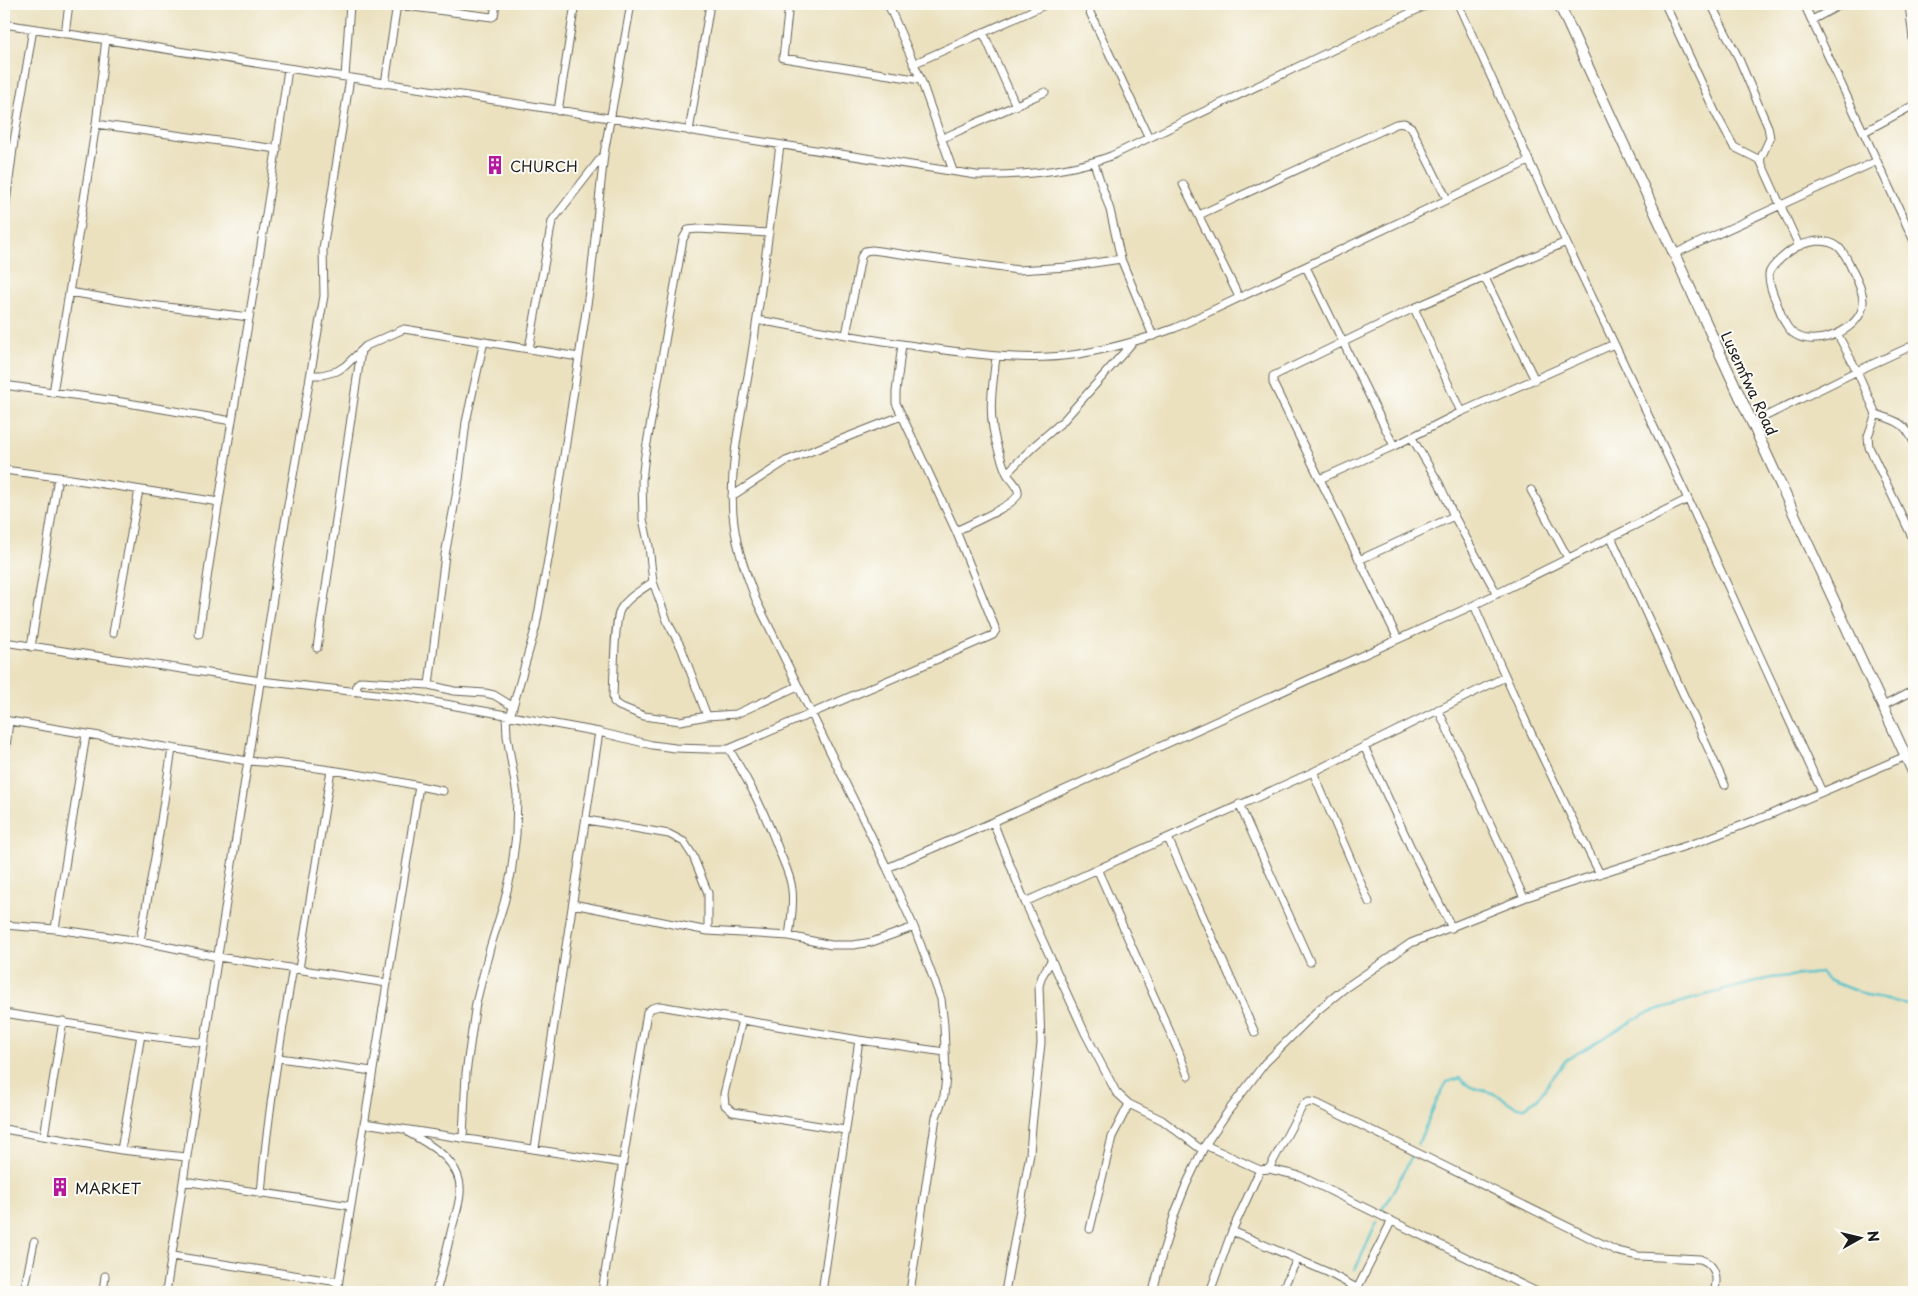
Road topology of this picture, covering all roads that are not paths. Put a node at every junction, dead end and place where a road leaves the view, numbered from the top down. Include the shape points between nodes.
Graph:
1 (69, 4) edge
2 (350, 4) edge
3 (397, 4) edge
4 (496, 4) edge
5 (575, 4) edge
6 (631, 4) edge
7 (710, 4) edge
8 (789, 4) edge
9 (888, 4) edge
10 (1047, 4) edge
11 (1086, 4) edge
12 (1429, 4) edge
13 (1458, 4) edge
14 (1558, 4) edge
15 (1665, 4) edge
16 (1711, 4) edge
17 (1804, 4) edge
18 (1842, 4) edge
19 (1909, 4) edge
20 (1812, 20) junction
21 (4, 24) edge
22 (33, 29) junction
23 (983, 32) junction
24 (66, 34) junction
25 (106, 39) junction
26 (1914, 48) edge
27 (914, 64) junction
28 (288, 69) junction
29 (347, 78) junction
30 (921, 80) junction
31 (385, 84) junction
32 (1045, 92) dead end
33 (1016, 106) junction
34 (1914, 106) edge
35 (558, 111) junction
36 (612, 118) junction
37 (96, 124) junction
38 (689, 131) junction
39 (1864, 132) junction
40 (942, 138) junction
41 (1149, 138) junction
42 (780, 145) junction
43 (277, 149) junction
44 (604, 154) junction
45 (1760, 160) junction
46 (1529, 161) junction
47 (1877, 161) junction
48 (1094, 163) junction
49 (953, 171) junction
50 (1183, 184) dead end
51 (1447, 199) junction
52 (1782, 206) junction
53 (1199, 215) junction
54 (4, 218) edge
55 (769, 233) junction
56 (1914, 241) edge
57 (1566, 242) junction
58 (1799, 246) junction
59 (1674, 254) junction
60 (1121, 259) junction
61 (1306, 266) junction
62 (1484, 278) junction
63 (69, 292) junction
64 (1239, 297) junction
65 (1414, 308) junction
66 (248, 317) junction
67 (757, 320) junction
68 (1838, 334) junction
69 (846, 335) junction
70 (1153, 336) junction
71 (484, 341) junction
72 (1134, 341) junction
73 (1344, 342) junction
74 (902, 344) junction
75 (1614, 344) junction
76 (1914, 345) edge
77 (529, 349) junction
78 (361, 350) junction
79 (578, 357) junction
80 (996, 357) junction
81 (1857, 371) junction
82 (311, 375) junction
83 (1536, 380) junction
84 (4, 385) edge
85 (53, 393) junction
86 (1461, 412) junction
87 (1876, 414) junction
88 (901, 416) junction
89 (232, 421) junction
90 (1752, 422) junction
91 (1412, 438) junction
92 (1914, 443) edge
93 (1394, 446) junction
94 (4, 470) edge
95 (1007, 473) junction
96 (58, 477) junction
97 (1320, 479) junction
98 (139, 490) junction
99 (1531, 490) dead end
100 (732, 496) junction
101 (1688, 499) junction
102 (219, 502) junction
103 (1454, 516) junction
104 (956, 531) junction
105 (1611, 537) junction
106 (1914, 541) edge
107 (1568, 558) junction
108 (1359, 560) junction
109 (653, 582) junction
110 (1496, 594) junction
111 (1474, 604) junction
112 (113, 633) dead end
113 (199, 634) dead end
114 (1398, 639) junction
115 (4, 642) edge
116 (31, 647) junction
117 (317, 648) dead end
118 (1505, 677) junction
119 (261, 681) junction
120 (429, 685) junction
121 (798, 686) junction
122 (1914, 690) edge
123 (356, 692) junction
124 (512, 706) junction
125 (1883, 706) junction
126 (1438, 709) junction
127 (812, 714) junction
128 (508, 716) junction
129 (707, 716) junction
130 (6, 721) edge
131 (599, 732) junction
132 (86, 735) junction
133 (1364, 746) junction
134 (172, 749) junction
135 (729, 749) junction
136 (1906, 756) junction
137 (248, 761) junction
138 (4, 765) edge
139 (331, 770) junction
140 (1312, 772) junction
141 (1914, 774) edge
142 (1725, 785) dead end
143 (419, 786) junction
144 (443, 790) dead end
145 (1822, 792) junction
146 (1239, 804) junction
147 (587, 820) junction
148 (994, 822) junction
149 (1168, 838) junction
150 (887, 868) junction
151 (1098, 871) junction
152 (1600, 874) junction
153 (1524, 898) junction
154 (1025, 902) junction
155 (1369, 902) dead end
156 (573, 904) junction
157 (4, 925) edge
158 (914, 927) junction
159 (1452, 928) junction
160 (55, 930) junction
161 (708, 931) junction
162 (789, 936) junction
163 (140, 941) junction
164 (218, 957) junction
165 (1051, 961) junction
166 (1310, 962) dead end
167 (296, 968) junction
168 (387, 983) junction
169 (4, 1013) edge
170 (742, 1020) junction
171 (63, 1021) junction
172 (1255, 1033) dead end
173 (141, 1035) junction
174 (859, 1040) junction
175 (205, 1043) junction
176 (945, 1052) junction
177 (279, 1058) junction
178 (372, 1071) junction
179 (1188, 1076) dead end
180 (1128, 1104) junction
181 (364, 1123) junction
182 (4, 1129) edge
183 (403, 1130) junction
184 (845, 1130) junction
185 (44, 1136) junction
186 (463, 1137) junction
187 (536, 1148) junction
188 (1204, 1148) junction
189 (121, 1150) junction
190 (186, 1157) junction
191 (623, 1163) junction
192 (1269, 1169) junction
193 (1260, 1170) junction
194 (183, 1181) junction
195 (261, 1194) junction
196 (351, 1206) junction
197 (1391, 1222) junction
198 (1090, 1229) dead end
199 (1232, 1230) junction
200 (34, 1242) dead end
201 (172, 1256) junction
202 (1297, 1260) junction
203 (106, 1276) dead end
204 (338, 1282) junction
205 (1361, 1290) edge
206 (24, 1292) edge
207 (103, 1292) edge
208 (166, 1292) edge
209 (337, 1292) edge
210 (436, 1292) edge
211 (602, 1292) edge
212 (822, 1292) edge
213 (910, 1292) edge
214 (1005, 1292) edge
215 (1153, 1292) edge
216 (1210, 1292) edge
217 (1281, 1292) edge
218 (1537, 1292) edge
219 (1714, 1292) edge

1 - 24 street
2 - 29 street
3 - 4 street via 492,18
3 - 31 street
5 - 35 street
6 - 36 street
7 - 38 street
8 - 30 street via 783,58
9 - 27 street
10 - 23 street
11 - 41 street
12 - 41 street
13 - 46 street
14 - 59 street, Lusemfwa Road
15 - 45 street via 1734,147
16 - 45 street via 1768,127 1770,138
17 - 20 street
18 - 20 street
19 - 26 street
20 - 39 street
21 - 22 street
22 - 24 street
22 - 54 street
23 - 27 street
23 - 33 street
24 - 25 street
25 - 28 street
25 - 37 street
27 - 30 street
28 - 29 street
28 - 43 street
29 - 31 street
29 - 82 street via 323,249 325,285
30 - 40 street
31 - 35 street
32 - 33 street
33 - 40 street
34 - 39 street
35 - 36 street
36 - 38 street
36 - 44 street
37 - 43 street
37 - 63 street
38 - 42 street
39 - 47 street
40 - 49 street
41 - 48 street
42 - 49 street
42 - 55 street
43 - 66 street
44 - 77 street via 552,221
44 - 79 street via 590,285
45 - 52 street
46 - 51 street
46 - 57 street
47 - 52 street
47 - 56 street
48 - 49 street via 1033,175 976,175
48 - 60 street via 1110,210
50 - 53 street
51 - 53 street via 1411,127 1404,123
51 - 61 street
52 - 58 street
52 - 59 street
53 - 64 street
55 - 67 street
55 - 109 street via 698,229 688,230 683,239 642,480 643,519
57 - 62 street
57 - 75 street
58 - 68 street via 1817,241 1833,242 1846,257 1860,288 1862,311
58 - 68 street via 1776,263 1769,274 1782,317 1789,330 1804,338 1817,339
59 - 90 street, Lusemfwa Road
60 - 69 street via 1018,270 865,251 861,257
60 - 70 street
61 - 64 street
61 - 73 street
62 - 65 street
62 - 83 street
63 - 66 street
63 - 85 street
64 - 70 street
65 - 73 street
65 - 86 street
66 - 89 street
67 - 69 street
67 - 100 street
68 - 81 street
69 - 74 street
70 - 72 street
71 - 77 street
71 - 78 street via 404,329
71 - 120 street via 466,422
72 - 80 street via 1072,355
72 - 95 street via 1063,421
73 - 93 street
73 - 97 street via 1273,376 1273,384
74 - 80 street
74 - 88 street via 896,398
75 - 83 street
75 - 101 street
76 - 81 street
77 - 79 street
78 - 82 street via 337,371
78 - 117 street
79 - 124 street via 536,626
80 - 95 street via 990,415
81 - 87 street
81 - 90 street
82 - 119 street
83 - 86 street
84 - 85 street
85 - 89 street
86 - 91 street
87 - 92 street via 1904,425
87 - 106 street via 1868,436 1869,447
88 - 100 street via 786,462
88 - 104 street
89 - 102 street
90 - 125 street, Lusemfwa Road
91 - 93 street
91 - 103 street
93 - 97 street
94 - 96 street
95 - 104 street via 1018,489 1016,498 1000,510
96 - 98 street
96 - 116 street
97 - 108 street
98 - 102 street
98 - 112 street
99 - 107 street
100 - 121 street via 734,525 743,565 756,600
101 - 105 street
101 - 145 street
102 - 113 street
103 - 108 street
103 - 110 street
104 - 127 street via 995,624 993,635
105 - 107 street
105 - 142 street
107 - 110 street
108 - 114 street
109 - 129 street
109 - 129 street via 620,611 614,702 644,716 663,719 680,721
110 - 111 street
111 - 114 street
111 - 118 street
114 - 148 street
115 - 116 street
116 - 119 street
118 - 126 street
118 - 152 street
119 - 123 street
119 - 137 street
120 - 123 street via 361,681
120 - 124 street via 494,695
121 - 127 street
121 - 129 street via 736,714
122 - 125 street
123 - 128 street via 412,698
124 - 128 street
125 - 136 street, Lusemfwa Road
126 - 133 street
126 - 153 street
127 - 135 street
127 - 150 street
128 - 131 street
128 - 186 street via 517,795 516,835 511,874 476,1003 466,1073
130 - 132 street
130 - 138 street
131 - 135 street via 652,745
131 - 147 street
132 - 134 street
132 - 160 street
133 - 140 street
133 - 159 street
134 - 137 street
134 - 163 street
135 - 162 street via 766,814 789,877 792,889
136 - 141 street, Lusemfwa Road
136 - 145 street
137 - 139 street
137 - 164 street
139 - 143 street
139 - 167 street
140 - 146 street
140 - 155 street
143 - 144 street
143 - 168 street
145 - 152 street via 1701,841
146 - 149 street
146 - 166 street
147 - 156 street
147 - 161 street via 669,834 684,842 708,893
148 - 150 street
148 - 154 street
149 - 151 street
149 - 172 street
150 - 158 street
151 - 154 street
151 - 179 street
152 - 153 street
153 - 159 street
154 - 165 street
156 - 161 street
156 - 187 street
157 - 160 street
158 - 162 street via 853,945 832,945
158 - 176 street via 941,999
159 - 188 street via 1411,944 1386,959 1318,1010 1265,1063
160 - 163 street
161 - 162 street
163 - 164 street
164 - 167 street
164 - 175 street
165 - 180 street via 1109,1080
165 - 214 street via 1039,986 1041,1043 1030,1154
167 - 168 street
167 - 177 street
168 - 178 street
169 - 171 street
170 - 174 street
170 - 184 street via 724,1105 733,1112
170 - 191 street via 660,1006 647,1012
171 - 173 street
171 - 185 street
173 - 175 street
173 - 189 street
174 - 176 street
174 - 184 street
175 - 190 street
176 - 213 street via 944,1096 936,1117
177 - 178 street
177 - 195 street
178 - 181 street
180 - 188 street via 1162,1120
180 - 198 street via 1112,1137
181 - 183 street
181 - 196 street
182 - 185 street
183 - 186 street
183 - 210 street via 430,1144 455,1168 460,1179 456,1215
184 - 212 street
185 - 189 street
186 - 187 street
187 - 191 street
188 - 193 street
188 - 215 street via 1175,1213
189 - 190 street
190 - 194 street
191 - 211 street
192 - 193 street
192 - 197 street via 1300,1176
192 - 219 street via 1303,1105 1316,1102 1617,1251 1638,1256 1707,1261 1714,1267 1717,1284
193 - 199 street
194 - 195 street
194 - 201 street
195 - 196 street
196 - 204 street
197 - 205 street
197 - 218 street
199 - 202 street
199 - 216 street
200 - 206 street
201 - 204 street
201 - 208 street
202 - 205 street
202 - 217 street
203 - 207 street
204 - 209 street

